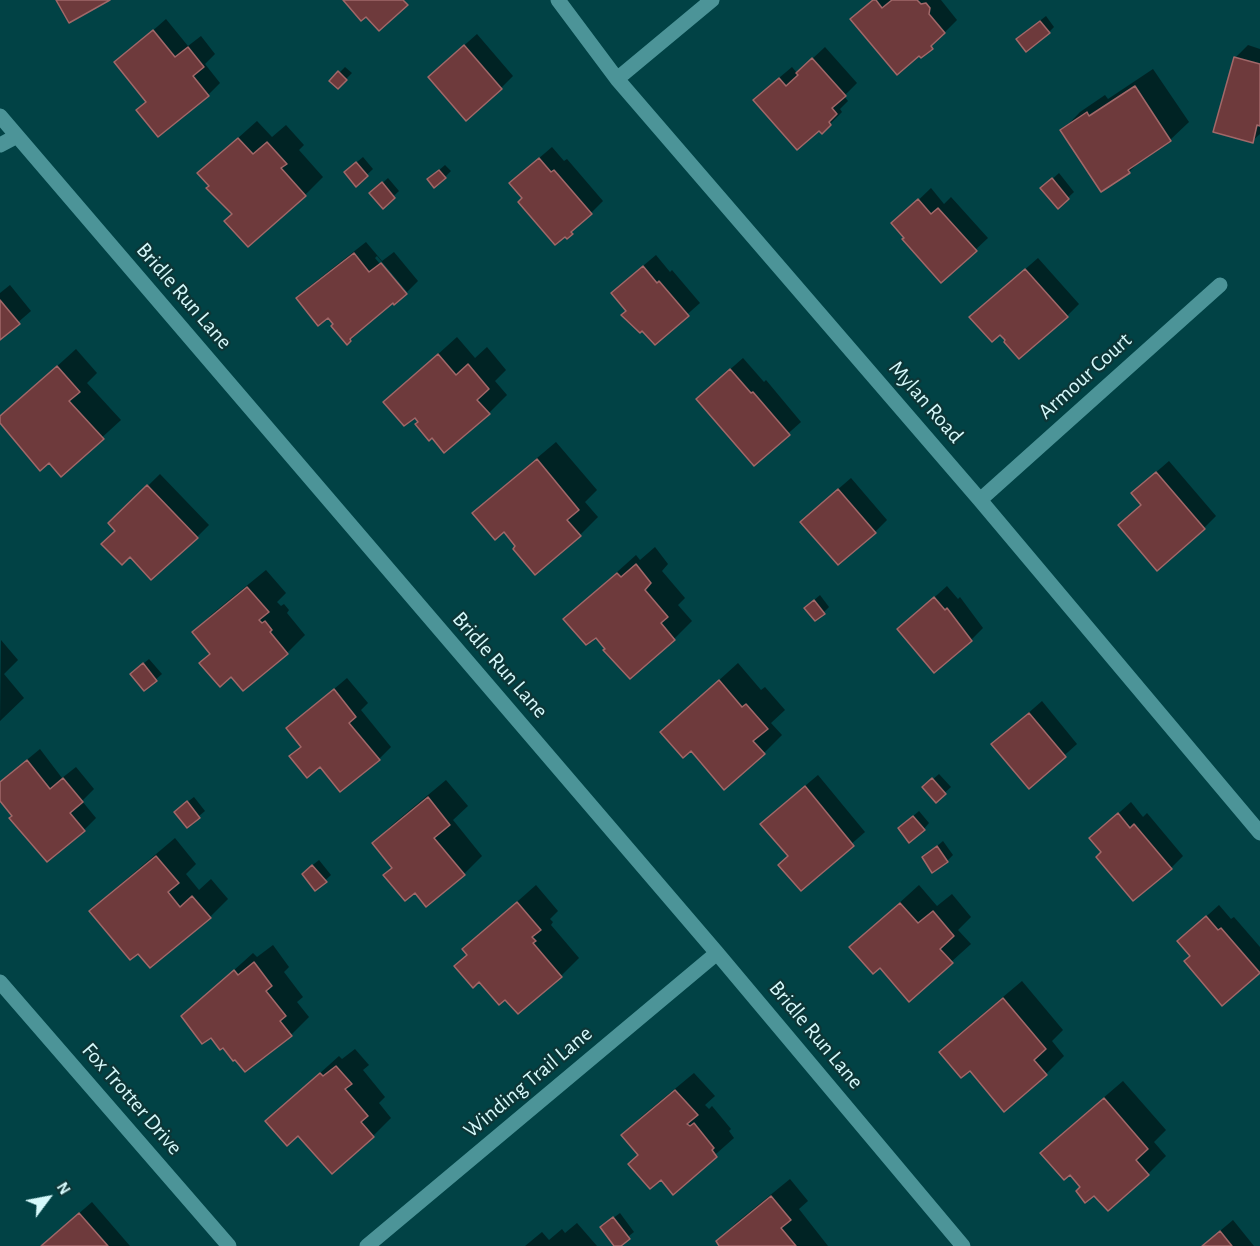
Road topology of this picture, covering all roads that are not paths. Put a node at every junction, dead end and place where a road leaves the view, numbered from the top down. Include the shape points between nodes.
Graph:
1 (558, 0) edge
2 (712, 0) edge
3 (617, 79) junction
4 (0, 116) edge
5 (17, 136) junction
6 (0, 145) edge
7 (1220, 285) dead end
8 (980, 500) junction
9 (1260, 833) edge
10 (717, 952) junction
11 (0, 982) edge
12 (229, 1246) edge
13 (367, 1246) edge
14 (963, 1246) edge

1 - 3 street, Mylan Road
2 - 3 street
3 - 8 street, Mylan Road
4 - 5 street, Bridle Run Lane
5 - 6 street
5 - 10 street, Bridle Run Lane
7 - 8 street, Armour Court
8 - 9 street, Mylan Road
10 - 13 street, Winding Trail Lane
10 - 14 street, Bridle Run Lane
11 - 12 street, Fox Trotter Drive

